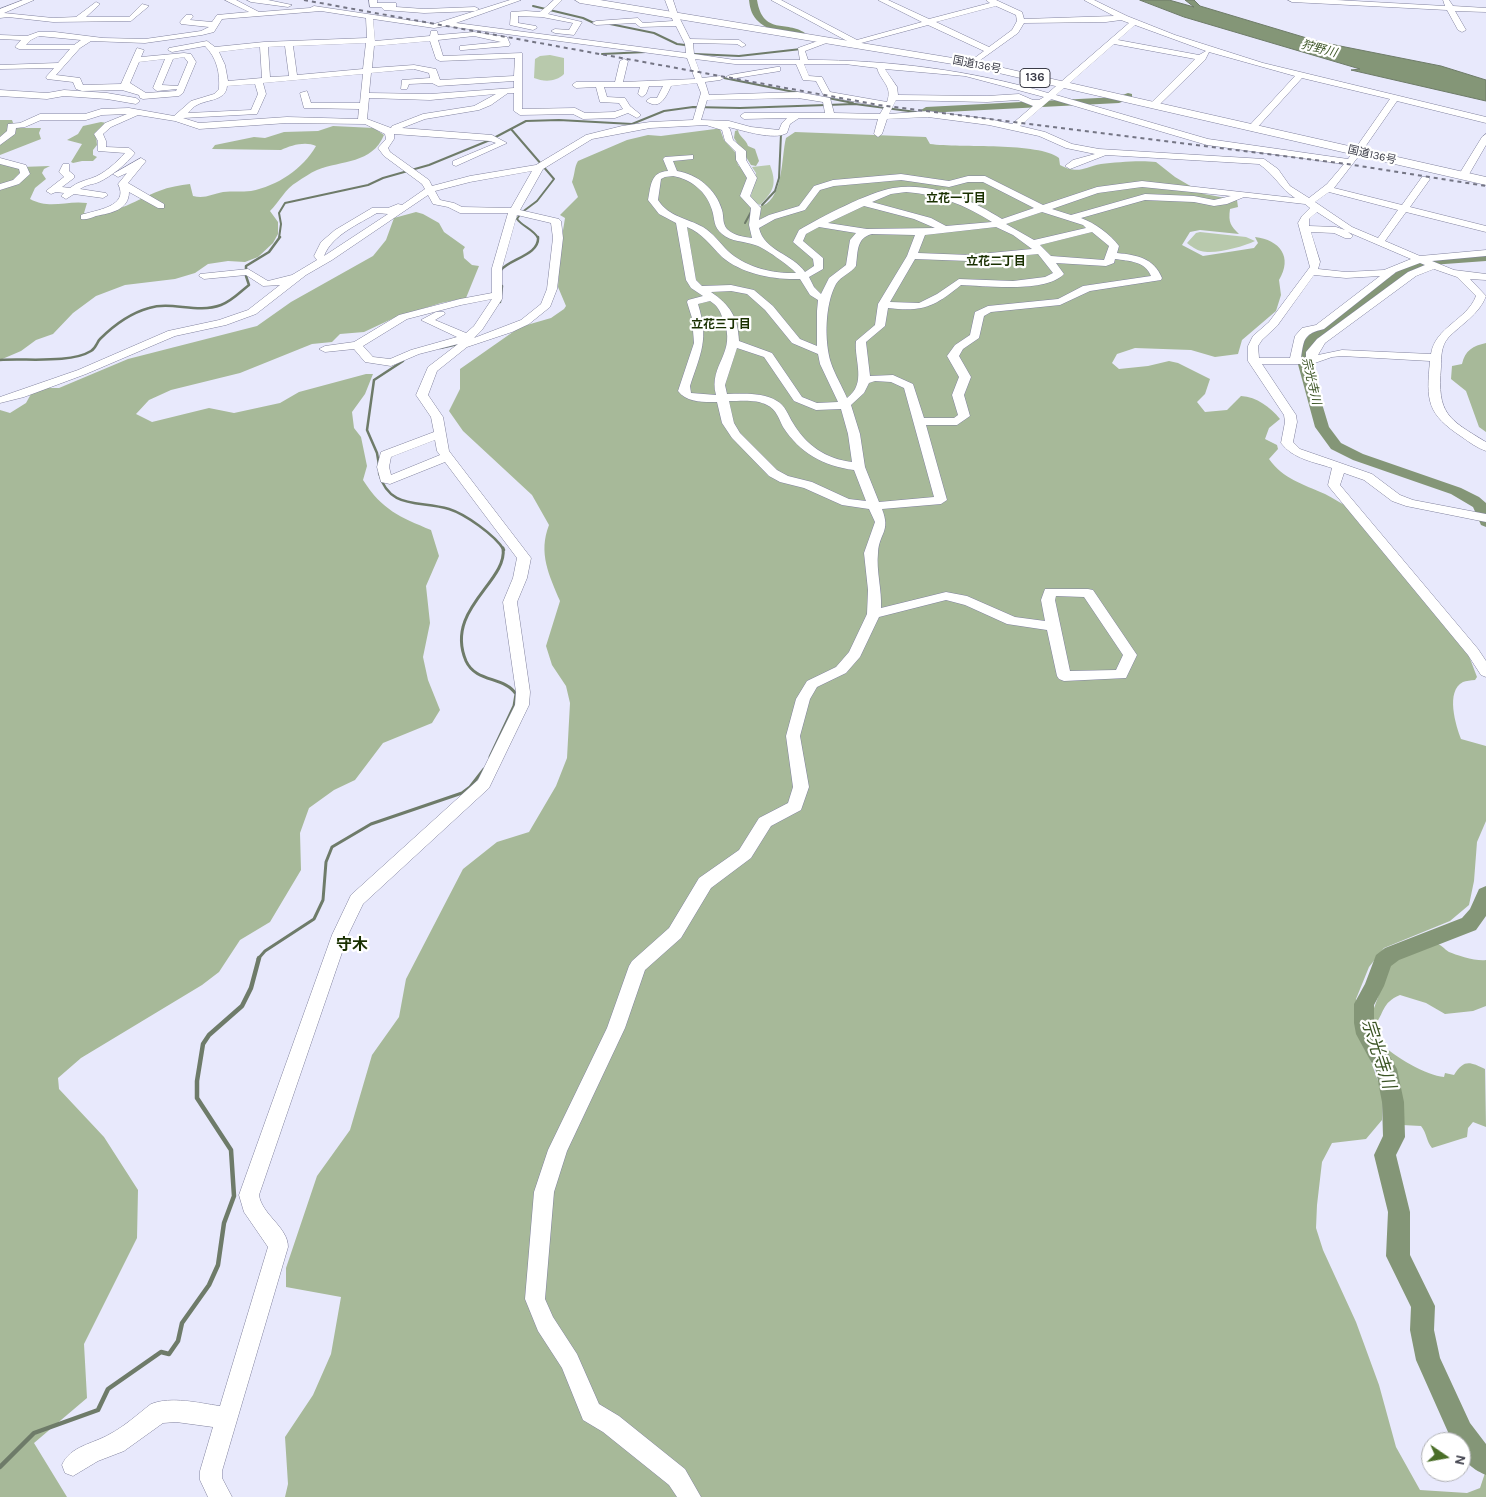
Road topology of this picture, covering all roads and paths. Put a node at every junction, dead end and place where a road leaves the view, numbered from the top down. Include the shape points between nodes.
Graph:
1 (30, 0) edge
2 (230, 0) edge
3 (251, 0) edge
4 (373, 0) edge
5 (517, 0) edge
6 (558, 0) edge
7 (580, 0) edge
8 (669, 0) edge
9 (775, 0) edge
10 (882, 0) edge
11 (1088, 0) edge
12 (1292, 0) edge
13 (1445, 0) edge
14 (443, 1) dead end
15 (993, 2) edge
16 (1355, 2) edge
17 (1400, 3) edge
18 (15, 4) junction
19 (96, 4) dead end
20 (0, 6) edge
21 (145, 6) dead end
22 (385, 7) junction
23 (1450, 8) junction
24 (323, 9) junction
25 (1486, 10) edge
26 (0, 12) edge
27 (256, 13) junction
28 (476, 14) junction
29 (542, 15) junction
30 (0, 16) edge
31 (189, 17) dead end
32 (372, 17) junction
33 (1122, 18) junction
34 (79, 19) junction
35 (677, 19) junction
36 (927, 21) junction
37 (1021, 21) junction
38 (1134, 22) junction
39 (596, 23) dead end
40 (446, 24) junction
41 (214, 25) junction
42 (542, 29) junction
43 (1462, 30) dead end
44 (202, 33) junction
45 (434, 36) junction
46 (534, 36) junction
47 (0, 37) edge
48 (28, 38) junction
49 (88, 38) junction
50 (826, 40) junction
51 (140, 41) junction
52 (687, 41) junction
53 (1111, 41) junction
54 (313, 42) junction
55 (370, 42) junction
56 (852, 42) junction
57 (207, 43) junction
58 (264, 44) junction
59 (289, 44) junction
60 (506, 44) junction
61 (742, 45) dead end
62 (76, 47) junction
63 (1211, 49) junction
64 (214, 50) junction
65 (436, 51) junction
66 (897, 51) junction
67 (990, 51) junction
68 (313, 53) dead end
69 (509, 55) junction
70 (170, 56) junction
71 (690, 56) junction
72 (160, 58) junction
73 (1202, 58) junction
74 (136, 60) junction
75 (278, 61) junction
76 (624, 61) dead end
77 (778, 62) junction
78 (802, 62) junction
79 (974, 64) junction
80 (60, 65) junction
81 (0, 67) edge
82 (880, 67) junction
83 (367, 73) junction
84 (962, 74) junction
85 (1301, 74) junction
86 (293, 77) junction
87 (730, 77) dead end
88 (518, 78) junction
89 (720, 78) dead end
90 (262, 80) junction
91 (434, 80) junction
92 (700, 81) junction
93 (619, 83) junction
94 (668, 83) junction
95 (224, 84) junction
96 (599, 84) junction
97 (644, 84) junction
98 (1063, 84) junction
99 (576, 85) dead end
100 (404, 86) dead end
101 (183, 87) junction
102 (519, 90) junction
103 (507, 92) junction
104 (0, 93) edge
105 (304, 93) dead end
106 (642, 94) dead end
107 (364, 95) junction
108 (140, 96) junction
109 (430, 97) junction
110 (1396, 97) junction
111 (180, 98) dead end
112 (705, 98) junction
113 (1046, 99) junction
114 (650, 100) dead end
115 (891, 101) junction
116 (194, 103) junction
117 (1154, 105) junction
118 (363, 106) junction
119 (829, 108) junction
120 (629, 110) junction
121 (132, 112) junction
122 (438, 113) junction
123 (797, 114) junction
124 (588, 116) junction
125 (744, 116) dead end
126 (178, 117) junction
127 (883, 117) junction
128 (1486, 120) edge
129 (363, 122) junction
130 (701, 122) junction
131 (650, 125) junction
132 (1014, 127) junction
133 (1252, 128) junction
134 (390, 130) junction
135 (604, 133) junction
136 (878, 134) dead end
137 (1486, 137) edge
138 (0, 142) edge
139 (1358, 150) junction
140 (1111, 153) junction
141 (480, 154) junction
142 (690, 157) dead end
143 (493, 160) dead end
144 (0, 161) edge
145 (1349, 162) junction
146 (456, 163) dead end
147 (66, 166) dead end
148 (1070, 166) dead end
149 (539, 167) junction
150 (673, 173) junction
151 (104, 174) junction
152 (1463, 176) junction
153 (1425, 179) dead end
154 (1486, 181) edge
155 (125, 185) junction
156 (0, 187) edge
157 (430, 189) junction
158 (1327, 189) junction
159 (69, 194) junction
160 (1242, 194) junction
161 (103, 195) dead end
162 (416, 200) junction
163 (864, 202) junction
164 (1312, 204) junction
165 (161, 206) dead end
166 (1043, 208) junction
167 (1404, 209) junction
168 (518, 213) junction
169 (84, 217) dead end
170 (1070, 218) junction
171 (681, 222) junction
172 (999, 223) junction
173 (819, 224) junction
174 (754, 226) junction
175 (1094, 228) junction
176 (1304, 229) junction
177 (1486, 229) edge
178 (945, 230) junction
179 (337, 232) junction
180 (364, 232) junction
181 (865, 232) junction
182 (920, 232) junction
183 (1349, 237) dead end
184 (760, 242) junction
185 (1379, 243) junction
186 (1037, 247) junction
187 (1486, 253) edge
188 (912, 256) junction
189 (1112, 256) junction
190 (322, 260) junction
191 (1049, 260) junction
192 (1426, 263) junction
193 (960, 270) junction
194 (1313, 272) junction
195 (1392, 272) junction
196 (1460, 275) junction
197 (204, 276) dead end
198 (298, 276) junction
199 (802, 276) junction
200 (1486, 277) edge
201 (260, 282) junction
202 (700, 289) junction
203 (713, 297) junction
204 (497, 298) junction
205 (824, 300) junction
206 (883, 304) junction
207 (466, 340) junction
208 (734, 343) junction
209 (357, 345) junction
210 (325, 349) dead end
211 (823, 352) junction
212 (1436, 358) junction
213 (1254, 361) junction
214 (1297, 361) junction
215 (1311, 361) junction
216 (864, 381) junction
217 (722, 397) junction
218 (0, 400) edge
219 (846, 405) junction
220 (920, 422) junction
221 (440, 434) junction
222 (1486, 447) edge
223 (447, 457) junction
224 (1338, 466) junction
225 (859, 467) junction
226 (876, 506) junction
227 (1481, 517) edge
228 (874, 614) junction
229 (1053, 626) junction
230 (1486, 672) edge
231 (228, 1418) junction
232 (73, 1466) dead end
233 (220, 1497) edge
234 (690, 1497) edge

1 - 18 street
2 - 27 street
3 - 24 street
4 - 22 street via 373,5
5 - 28 street
6 - 29 street
7 - 35 highway, 国道136号 / 136
8 - 35 street
9 - 56 street
10 - 36 street
11 - 33 street
12 - 16 street
13 - 23 street
14 - 22 street
15 - 36 street
15 - 37 street via 1019,14
16 - 17 street
17 - 23 street
18 - 20 street
18 - 26 street
19 - 34 street
21 - 34 street via 132,19
22 - 28 street via 423,11 474,9
22 - 32 street
23 - 25 street
23 - 43 street
24 - 27 street
24 - 32 street
27 - 41 street via 220,17
28 - 40 street
29 - 42 street via 515,13 514,19 515,25
29 - 42 street via 578,22 571,33
30 - 34 street
31 - 41 street via 184,22
32 - 40 street via 434,26
32 - 55 street via 369,20
33 - 37 street
33 - 38 street
35 - 39 street via 640,25 638,20
35 - 50 highway, 国道136号 / 136
35 - 52 street
36 - 56 street
36 - 67 street
37 - 67 street via 1015,31
38 - 53 street
38 - 63 street
40 - 46 street
41 - 44 street via 210,31
42 - 46 street
44 - 51 street
44 - 57 street
45 - 55 street
45 - 60 street via 477,34 504,39
45 - 65 street
46 - 71 street
47 - 48 street
48 - 49 street via 40,34
48 - 62 street via 19,46
49 - 51 street
49 - 62 street
50 - 56 highway, 国道136号 / 136
50 - 78 street via 801,50
51 - 74 street
52 - 61 street via 739,42
52 - 71 street
53 - 73 street
53 - 98 street
54 - 55 street
54 - 59 street
54 - 68 street
55 - 83 street
56 - 66 highway, 国道136号 / 136
57 - 64 street
57 - 72 street via 162,51 158,54
58 - 59 street
58 - 64 street
58 - 75 street
59 - 75 street
60 - 65 street
60 - 69 street
62 - 80 street
63 - 73 street
63 - 85 street
64 - 95 street via 220,59
65 - 69 street via 440,59
66 - 79 highway, 国道136号 / 136
66 - 82 street
67 - 79 street
69 - 88 street via 519,55
70 - 72 street
70 - 101 street via 185,55 192,62
70 - 101 street via 157,88
71 - 77 street via 735,62
71 - 92 street
72 - 74 street
73 - 117 street
74 - 108 street via 125,84
75 - 86 street
75 - 90 street
76 - 93 street
77 - 78 street
77 - 87 street via 777,70
78 - 82 street
78 - 115 street via 806,78 819,79 827,94
79 - 84 street
79 - 98 highway, 国道136号 / 136
80 - 81 street
80 - 108 street via 50,76 77,80 78,87 82,88 122,87
82 - 84 street
82 - 115 street via 893,88
83 - 86 street via 318,80
83 - 91 street via 422,68 433,71
83 - 107 street
84 - 113 street via 1010,84
85 - 110 street
85 - 133 street
86 - 90 street
88 - 91 street via 438,84
88 - 102 street
89 - 92 street
90 - 95 street
90 - 126 street via 262,94 254,112
91 - 100 street via 406,82
92 - 94 street
92 - 112 street
93 - 96 street
93 - 97 street
94 - 97 street
94 - 114 street via 660,101
95 - 116 street via 217,96
96 - 99 street
96 - 120 street via 603,100 622,100
97 - 106 street
98 - 113 street
98 - 117 highway, 国道136号 / 136
101 - 108 street via 175,94
102 - 103 street
102 - 124 street via 520,112 575,112
103 - 109 street
103 - 122 street via 476,108
104 - 108 street
105 - 118 street via 307,106
107 - 109 street
107 - 118 street
108 - 121 street via 128,107
109 - 122 street
110 - 128 street
110 - 139 street
111 - 116 street
112 - 119 street via 798,95 824,99
112 - 130 street
113 - 115 street via 1031,103 1019,97
113 - 132 street
113 - 145 street via 1207,142
115 - 127 street
116 - 126 street
117 - 133 highway, 国道136号 / 136
118 - 129 street
119 - 123 street
119 - 127 street
120 - 124 street via 614,116
120 - 131 street
121 - 126 street
121 - 138 street via 40,117 11,126 12,132
121 - 151 street via 98,134 102,141 101,149 130,152 121,163
122 - 134 street
123 - 125 street
123 - 130 street via 781,133
124 - 135 street via 592,125
126 - 129 street via 198,126 287,120
127 - 132 street via 928,114
127 - 136 street
129 - 134 street
130 - 131 street
130 - 174 street via 726,129 729,141 741,151 741,160 752,176 745,196 756,208 752,221
131 - 135 street
132 - 140 street via 1042,134 1069,146
133 - 139 highway, 国道136号 / 136
134 - 141 street via 494,138 503,144
134 - 157 street via 383,150 426,182
135 - 149 street via 589,137
137 - 152 street
139 - 145 street
139 - 152 highway, 国道136号 / 136
140 - 148 street
140 - 164 street via 1261,161 1275,171 1287,188
141 - 143 street
141 - 146 street
142 - 150 street via 668,159
144 - 156 street via 23,167 25,174 16,182
145 - 158 street
147 - 159 street via 64,172 69,174 69,178 52,191
149 - 157 street
149 - 168 street
150 - 171 street via 657,178 653,200 663,213
150 - 184 street via 694,179 714,204 718,223 728,234
151 - 155 street via 117,175 141,161 123,182
151 - 159 street via 96,180 84,182
152 - 154 highway, 国道136号 / 136
153 - 167 street
155 - 165 street
155 - 169 street via 125,199 121,204
157 - 162 street
157 - 168 street via 436,202 451,205 456,210 505,209
158 - 164 street
158 - 167 street
159 - 161 street
160 - 164 street
160 - 166 street via 1142,184 1097,190
160 - 170 street via 1214,203 1194,198 1145,197
162 - 179 street via 390,212 375,210
162 - 180 street
163 - 172 street via 891,191 915,191 961,201
163 - 173 street
163 - 178 street via 884,211 925,219
164 - 176 street
164 - 185 street via 1349,229
166 - 170 street
166 - 172 street
166 - 174 street via 985,179 949,184 889,178 824,185 813,192 802,208
167 - 177 street
167 - 185 street
168 - 204 street via 498,268
168 - 207 street via 556,221 558,238 552,289 546,305 525,322 508,330 474,343
170 - 175 street
171 - 199 street via 703,232 740,264 777,275
171 - 202 street via 690,278
172 - 178 street
172 - 186 street
173 - 181 street
173 - 199 street via 802,232 799,237 800,245 818,258 820,264 813,273
174 - 184 street
175 - 186 street
175 - 189 street via 1113,243
176 - 183 street via 1336,230
176 - 194 street via 1316,262
178 - 182 street
179 - 180 street via 349,236
179 - 190 street via 324,244 319,256
180 - 190 street
181 - 182 street
181 - 205 street via 853,243 851,266 833,280
182 - 188 street
184 - 199 street via 794,265
185 - 192 street
186 - 191 street
186 - 193 street via 992,257
187 - 192 street
188 - 193 street
188 - 206 street
189 - 191 street via 1100,264
189 - 220 street via 1144,261 1157,278 1087,288 1060,302 982,312 975,336 959,347 953,356 966,377 958,395 964,416 957,421
190 - 198 street
190 - 201 street
191 - 193 street via 1059,274 1047,280 1013,284
192 - 195 street
192 - 196 street
192 - 215 street via 1321,341 1312,352
193 - 206 street via 946,292 921,306
194 - 195 street via 1346,275
194 - 213 street via 1273,324 1257,338 1252,346
195 - 214 street via 1320,327 1303,332 1295,354
196 - 200 street
196 - 212 street via 1479,290 1480,299 1471,312 1441,339
197 - 201 street via 245,272
198 - 201 street via 268,284
198 - 218 street via 261,306 240,318 172,333 82,372
199 - 205 street via 815,297
202 - 203 street
202 - 211 street via 731,288 750,292 769,308 796,341
203 - 208 street via 726,311
203 - 217 street via 692,302 699,343 684,390 691,396
204 - 207 street via 478,328
204 - 207 street via 426,319
204 - 209 street via 460,302 403,317
205 - 211 street
206 - 216 street via 880,326 861,341
207 - 209 street via 415,352 387,364 369,360
207 - 221 street via 434,366 422,391 423,398 437,417
208 - 217 street via 720,379
208 - 219 street via 768,355 798,399 824,407
209 - 210 street
211 - 219 street
212 - 215 street via 1342,353
212 - 222 street via 1434,381 1440,413
213 - 214 street
213 - 224 street via 1290,415 1292,422 1287,443 1296,452
214 - 215 street
216 - 219 street
216 - 220 street via 880,377 909,386
217 - 225 street via 752,398 772,403 778,407 794,434 818,457 831,463
217 - 226 street via 731,427 773,473 840,500
219 - 225 street
220 - 226 street via 941,500
221 - 223 street via 442,451
221 - 223 street via 385,455 385,478 390,480
223 - 231 street via 524,558 510,602 522,705 484,784 361,895 340,935 249,1195 251,1206 278,1242 278,1247
224 - 227 street via 1368,477 1396,498 1410,504
224 - 230 street via 1334,485 1473,652
225 - 226 street
226 - 228 street via 881,522 871,553
228 - 229 street via 956,596 1007,619
228 - 234 street via 855,654 841,670 812,684 804,699 793,736 801,787 795,806 765,822 745,854 705,883 675,933 638,966 616,1028 558,1150 544,1192 535,1299 545,1324 570,1361 590,1412 611,1424 677,1477
229 - 229 street via 1064,676 1121,675 1130,655 1088,593 1050,592 1048,600
231 - 232 street via 159,1412 116,1443 91,1453
231 - 233 street via 212,1470 211,1480

